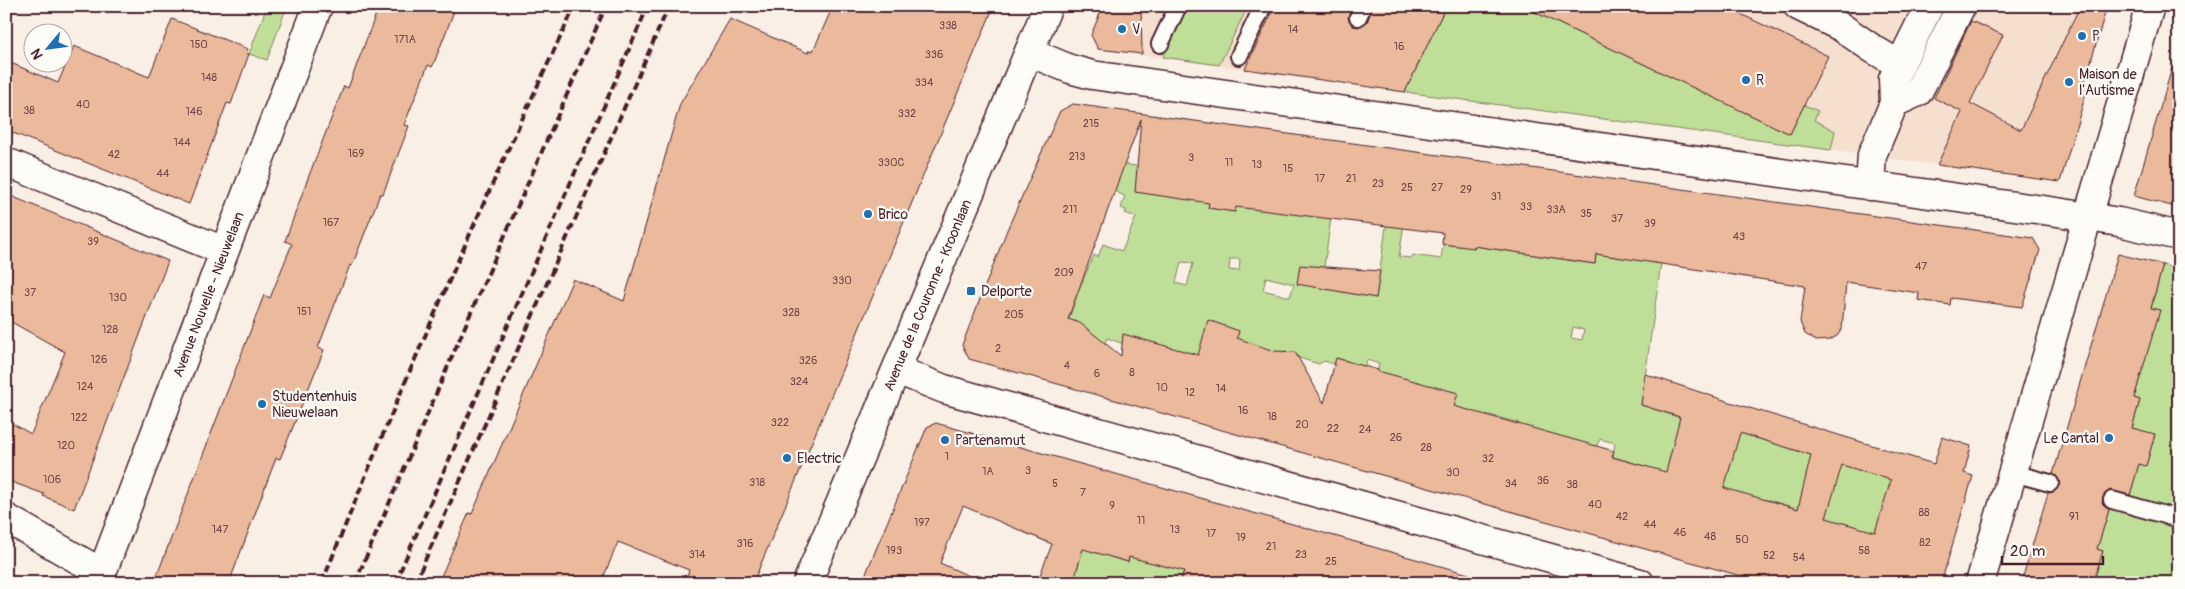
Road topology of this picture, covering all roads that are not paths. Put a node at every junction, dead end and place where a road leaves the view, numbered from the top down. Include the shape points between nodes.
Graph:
1 (318, 6) edge
2 (1048, 6) edge
3 (1178, 6) edge
4 (1263, 6) edge
5 (1798, 6) edge
6 (1929, 6) edge
7 (1961, 6) edge
8 (2150, 6) edge
9 (1160, 44) dead end
10 (1029, 52) junction
11 (1239, 56) dead end
12 (1900, 65) junction
13 (1894, 103) junction
14 (6, 162) edge
15 (1870, 186) junction
16 (2088, 217) junction
17 (2179, 236) edge
18 (224, 251) junction
19 (897, 370) junction
20 (2013, 473) junction
21 (2050, 483) dead end
22 (2112, 500) dead end
23 (6, 518) edge
24 (2179, 519) edge
25 (100, 578) edge
26 (807, 583) edge
27 (1640, 583) edge
28 (1980, 583) edge

1 - 18 street, Avenue Nouvelle - Nieuwelaan
2 - 10 street, Avenue de la Couronne - Kroonlaan
3 - 9 lane
4 - 11 lane
5 - 12 street via 1841,27
6 - 12 street
7 - 13 street via 1918,92
8 - 16 street
10 - 15 street via 1092,75
10 - 19 street, Avenue de la Couronne - Kroonlaan
12 - 13 street via 1893,79
13 - 15 street via 1872,155
14 - 18 street
15 - 16 street
16 - 17 street
16 - 20 street
18 - 25 street, Avenue Nouvelle - Nieuwelaan
19 - 26 street, Avenue de la Couronne - Kroonlaan
19 - 27 street via 944,389
20 - 21 lane
20 - 28 street
22 - 24 lane
23 - 25 street

